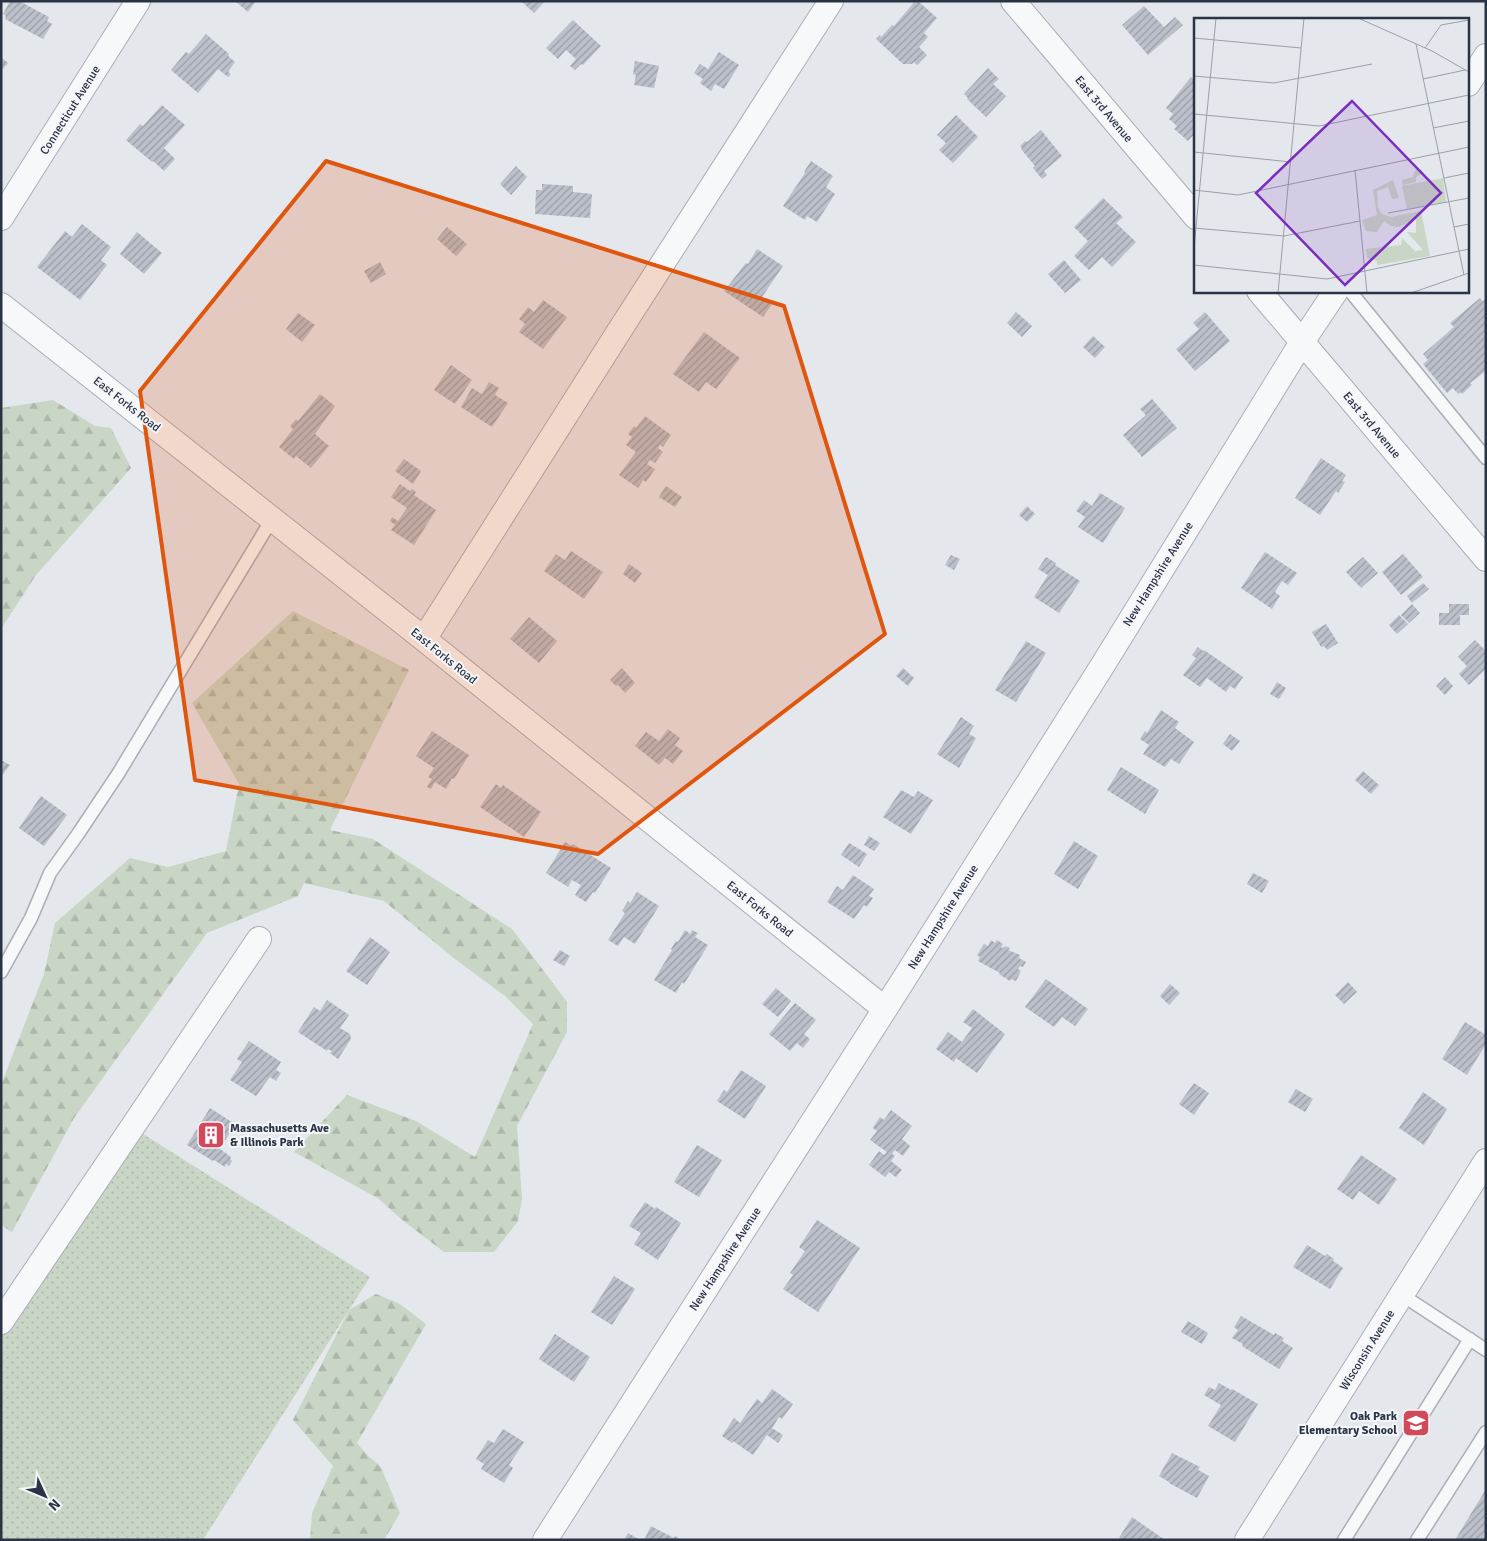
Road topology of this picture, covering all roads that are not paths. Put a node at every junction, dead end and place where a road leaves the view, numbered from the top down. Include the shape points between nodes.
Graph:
1 (138, 1) edge
2 (831, 1) edge
3 (1013, 1) edge
4 (1486, 56) edge
5 (1470, 81) edge
6 (1194, 215) edge
7 (1, 218) edge
8 (1260, 292) edge
9 (1335, 292) edge
10 (1351, 292) edge
11 (1, 305) edge
12 (1302, 342) junction
13 (1486, 458) edge
14 (272, 519) junction
15 (1482, 547) edge
16 (424, 639) junction
17 (259, 939) dead end
18 (1, 972) edge
19 (885, 1010) junction
20 (1486, 1161) edge
21 (1402, 1295) junction
22 (1, 1322) edge
23 (1470, 1340) junction
24 (1486, 1350) edge
25 (1486, 1432) edge
26 (545, 1540) edge
27 (1247, 1540) edge
28 (1344, 1540) edge
29 (1417, 1540) edge

1 - 7 street, Connecticut Avenue
2 - 16 street
3 - 6 street, East 3rd Avenue
4 - 5 street
8 - 12 street, East 3rd Avenue
9 - 12 street, New Hampshire Avenue
10 - 13 lane
11 - 14 street, East Forks Road
12 - 15 street, East 3rd Avenue
12 - 19 street, New Hampshire Avenue
14 - 16 street, East Forks Road
14 - 18 lane via 118,774 50,873 31,918
16 - 19 street, East Forks Road
17 - 22 street
19 - 26 street, New Hampshire Avenue
20 - 21 street, Wisconsin Avenue
21 - 23 lane
21 - 27 street, Wisconsin Avenue
23 - 24 lane
23 - 28 lane
25 - 29 lane

